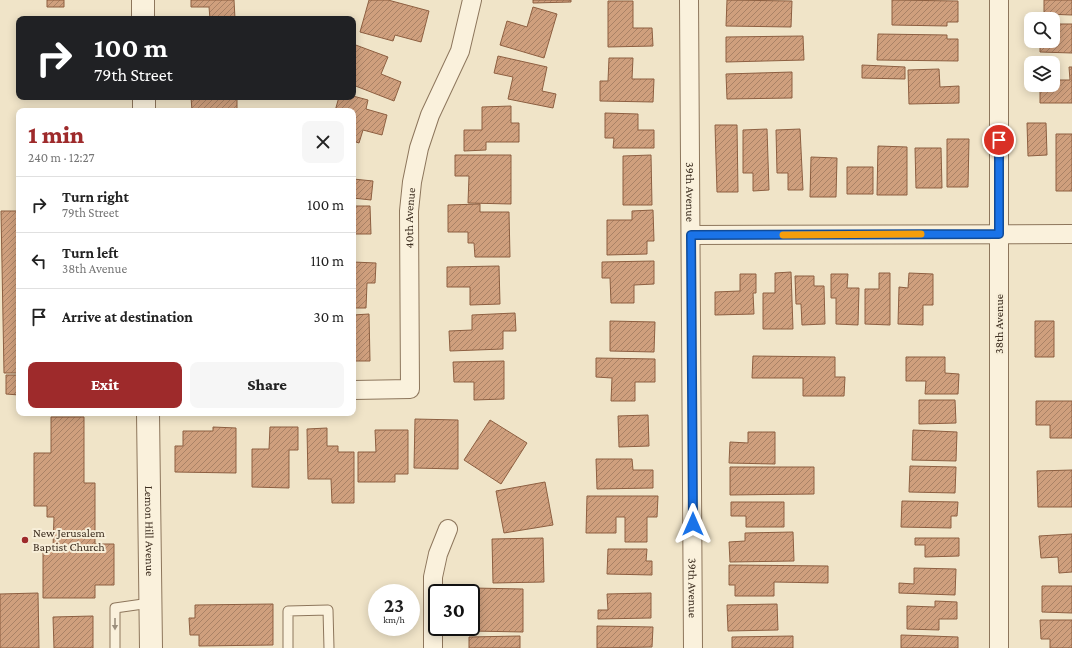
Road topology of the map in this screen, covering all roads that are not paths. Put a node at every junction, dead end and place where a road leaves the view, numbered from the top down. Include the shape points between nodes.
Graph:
1 (143, 0) edge
2 (472, 0) edge
3 (689, 0) edge
4 (999, 0) edge
5 (143, 16) edge
6 (999, 234) junction
7 (1072, 234) edge
8 (691, 235) junction
9 (356, 390) edge
10 (148, 416) edge
11 (448, 529) dead end
12 (150, 603) junction
13 (116, 648) edge
14 (151, 648) edge
15 (288, 648) edge
16 (329, 648) edge
17 (433, 648) edge
18 (693, 648) edge
19 (999, 648) edge

1 - 5 street
2 - 9 street, 40th Avenue via 460,51 430,115 419,148 412,182 409,211 410,389
3 - 8 street, 39th Avenue
4 - 6 street, 38th Avenue
6 - 7 street
6 - 8 street
6 - 19 street, 38th Avenue
8 - 18 street, 39th Avenue
10 - 12 street, Lemon Hill Avenue
11 - 17 street via 438,554 433,578
12 -> 13 lane via 115,608
12 - 14 street, Lemon Hill Avenue
15 - 16 lane via 288,611 328,610

